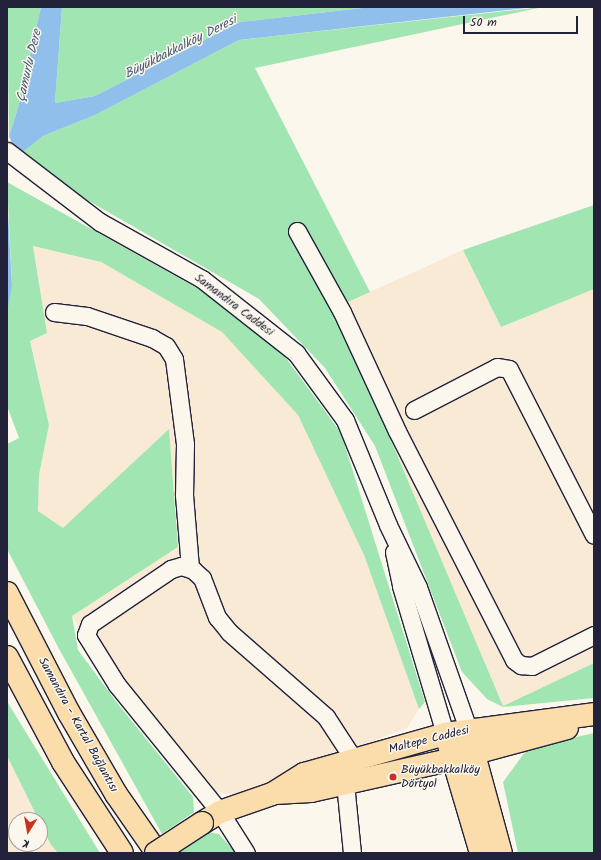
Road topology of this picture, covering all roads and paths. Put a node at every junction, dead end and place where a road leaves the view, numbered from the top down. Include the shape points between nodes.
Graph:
1 (7, 151) edge
2 (297, 232) dead end
3 (54, 312) dead end
4 (414, 410) dead end
5 (388, 525) junction
6 (594, 535) edge
7 (190, 568) junction
8 (7, 593) edge
9 (594, 635) edge
10 (7, 657) edge
11 (594, 714) edge
12 (594, 721) edge
13 (468, 729) junction
14 (446, 734) junction
15 (474, 753) junction
16 (354, 760) junction
17 (453, 760) junction
18 (346, 783) junction
19 (272, 794) junction
20 (220, 812) junction
21 (122, 853) edge
22 (156, 853) edge
23 (246, 853) edge
24 (352, 853) edge
25 (481, 853) edge
26 (501, 853) edge

1 - 5 street, Samandıra Caddesi via 100,222 202,280 296,352 345,420
2 - 9 street via 342,312 397,431 514,660 521,665 532,666
3 - 7 street via 87,316 152,338 166,346 174,359 185,444 184,495
4 - 6 street via 497,367 509,370
5 - 13 street via 418,587
5 - 14 street via 401,586
7 - 16 street via 202,578 218,616 229,632 326,717
7 - 20 street via 181,566 171,569 90,624 86,635 117,684
8 - 22 main road, Samandıra - Kartal Bağlantısı via 69,713 116,794
10 - 21 main road via 63,762
11 - 13 main road, Maltepe Caddesi
12 - 15 main road, Maltepe Caddesi
13 - 14 main road, Maltepe Caddesi
13 - 15 main road
14 - 16 main road, Maltepe Caddesi
14 - 17 main road
15 - 17 main road, Maltepe Caddesi
15 - 26 main road
16 - 19 main road, Maltepe Caddesi via 304,774
17 - 18 main road, Maltepe Caddesi
17 - 25 main road
18 - 19 main road, Maltepe Caddesi via 311,791
18 - 24 street
19 - 20 main road, Maltepe Caddesi
20 - 22 main road, Maltepe Caddesi, bridge
20 - 23 street

